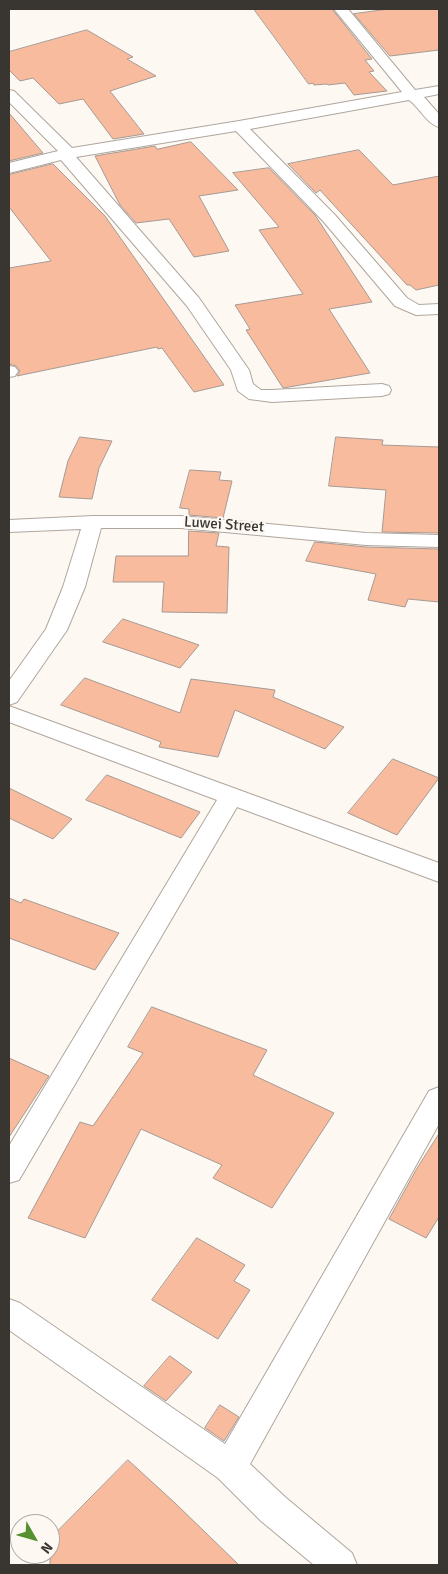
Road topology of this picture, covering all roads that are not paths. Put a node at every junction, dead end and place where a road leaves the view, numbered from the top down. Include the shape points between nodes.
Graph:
1 (342, 9) edge
2 (439, 90) edge
3 (9, 94) edge
4 (412, 95) junction
5 (439, 123) edge
6 (239, 126) junction
7 (67, 153) junction
8 (9, 168) edge
9 (439, 310) edge
10 (382, 390) dead end
11 (93, 522) junction
12 (9, 526) edge
13 (439, 541) edge
14 (9, 697) edge
15 (9, 714) edge
16 (231, 797) junction
17 (439, 872) edge
18 (439, 1100) edge
19 (9, 1171) edge
20 (9, 1313) edge
21 (230, 1467) junction
22 (340, 1565) edge

1 - 4 street
2 - 4 street
3 - 7 street
4 - 5 street
4 - 6 street
6 - 7 street
6 - 9 street via 328,218 400,302 416,310
7 - 8 street
7 - 10 street via 193,302 240,370 244,387 256,395 272,396
11 - 12 street, Luwei Street
11 - 13 street, Luwei Street via 181,522 366,539
11 - 14 street via 74,587 56,630
15 - 16 street
16 - 17 street
16 - 19 street
18 - 21 street
20 - 21 street
21 - 22 street via 273,1509

